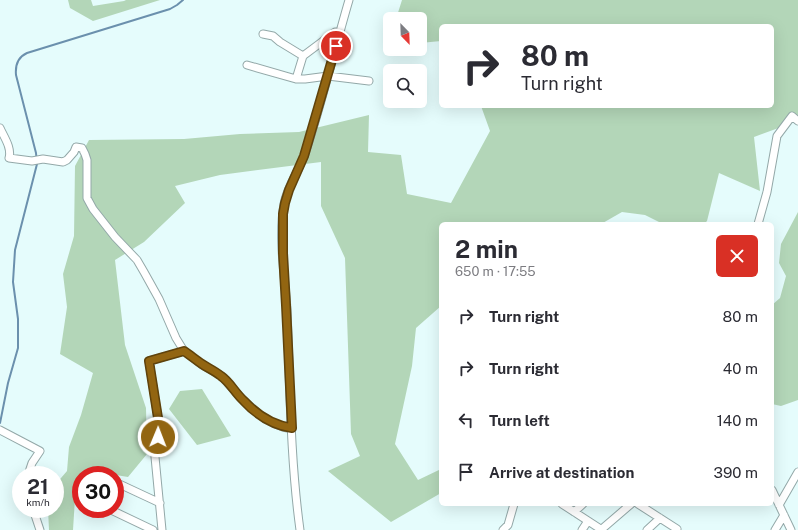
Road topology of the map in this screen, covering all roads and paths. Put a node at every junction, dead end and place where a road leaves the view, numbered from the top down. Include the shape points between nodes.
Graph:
1 (349, 0) edge
2 (340, 32) junction
3 (263, 34) dead end
4 (303, 56) junction
5 (247, 65) dead end
6 (328, 76) junction
7 (296, 79) junction
8 (369, 81) dead end
9 (798, 121) edge
10 (0, 128) edge
11 (759, 222) edge
12 (184, 351) junction
13 (292, 428) junction
14 (0, 430) edge
15 (31, 466) edge
16 (798, 472) edge
17 (124, 486) edge
18 (774, 494) edge
19 (160, 503) junction
20 (779, 505) junction
21 (513, 506) edge
22 (565, 506) edge
23 (581, 506) edge
24 (629, 506) edge
25 (641, 506) edge
26 (574, 512) junction
27 (784, 515) junction
28 (124, 516) edge
29 (36, 518) edge
30 (660, 518) junction
31 (588, 521) junction
32 (40, 530) edge
33 (153, 530) edge
34 (162, 530) edge
35 (300, 530) edge
36 (503, 530) edge
37 (582, 530) edge
38 (602, 530) edge
39 (647, 530) edge
40 (676, 530) edge
41 (775, 530) edge
42 (791, 530) edge

1 - 2 street
2 - 4 street via 335,32
2 - 6 street
3 - 4 street via 273,36
4 - 7 street
5 - 7 street
6 - 7 street
6 - 8 street
6 - 13 street via 283,214
9 - 11 street via 792,116 777,136
10 - 12 street via 9,147 9,158 63,162 76,148 82,148 87,160 87,198 144,272
12 - 13 street via 220,375 265,419
12 - 19 street via 149,361 158,418 155,457
13 - 35 street
14 - 15 street via 40,450
16 - 20 street
17 - 19 street
18 - 20 street
19 - 34 street
20 - 27 street
21 - 36 street via 508,525
22 - 26 street
23 - 26 street
24 - 38 street
25 - 30 street
26 - 31 street
27 - 41 street
27 - 42 street
28 - 33 street
29 - 32 street
30 - 39 street
30 - 40 street
31 - 37 street
31 - 38 street

